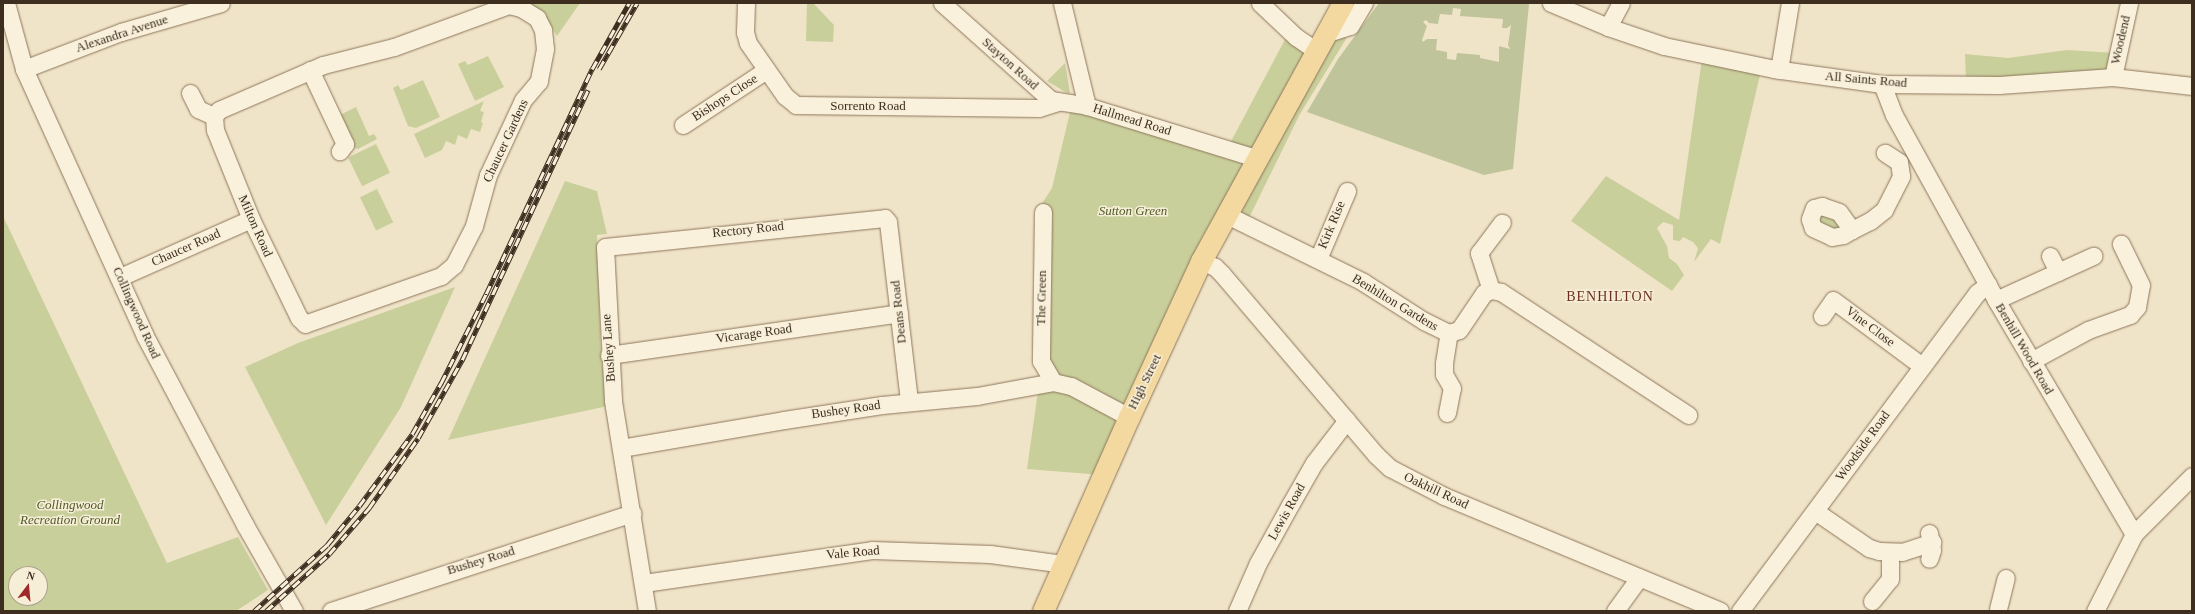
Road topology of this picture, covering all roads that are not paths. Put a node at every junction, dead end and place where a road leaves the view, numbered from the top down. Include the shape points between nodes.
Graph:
1 (6, 3) edge
2 (221, 3) edge
3 (746, 3) edge
4 (942, 3) edge
5 (1062, 3) edge
6 (1260, 3) edge
7 (1328, 3) edge
8 (1342, 3) edge
9 (1364, 3) edge
10 (1551, 3) edge
11 (1621, 3) edge
12 (1790, 3) edge
13 (2129, 3) edge
14 (1608, 27) junction
15 (7, 28) edge
16 (1320, 42) junction
17 (24, 68) junction
18 (310, 70) junction
19 (766, 70) junction
20 (1779, 70) junction
21 (2112, 77) junction
22 (1882, 84) junction
23 (2192, 86) edge
24 (190, 93) dead end
25 (1058, 102) junction
26 (1087, 106) junction
27 (213, 120) junction
28 (683, 125) dead end
29 (340, 151) dead end
30 (1885, 153) dead end
31 (1915, 153) junction
32 (1256, 158) junction
33 (1899, 162) junction
34 (1347, 191) dead end
35 (1043, 212) dead end
36 (1225, 214) junction
37 (251, 219) junction
38 (888, 222) joint
39 (1502, 223) dead end
40 (1852, 230) dead end
41 (2121, 244) dead end
42 (605, 247) joint
43 (2050, 256) dead end
44 (2093, 256) dead end
45 (1318, 260) junction
46 (1201, 261) junction
47 (2058, 272) junction
48 (120, 277) junction
49 (1988, 284) junction
50 (1490, 290) junction
51 (1996, 300) junction
52 (899, 313) junction
53 (1822, 316) dead end
54 (305, 324) joint
55 (1449, 333) junction
56 (609, 355) junction
57 (2031, 361) junction
58 (1922, 366) junction
59 (1053, 382) junction
60 (909, 402) junction
61 (1447, 413) dead end
62 (1688, 415) dead end
63 (1128, 417) junction
64 (1347, 420) junction
65 (621, 448) junction
66 (2192, 476) edge
67 (1815, 511) junction
68 (632, 513) junction
69 (2134, 534) junction
70 (1890, 552) junction
71 (1929, 559) dead end
72 (1064, 564) junction
73 (1639, 578) junction
74 (2006, 578) dead end
75 (644, 583) junction
76 (1872, 601) dead end
77 (1998, 610) edge
78 (294, 611) edge
79 (331, 611) edge
80 (647, 611) edge
81 (1043, 611) edge
82 (1236, 611) edge
83 (1615, 611) edge
84 (1720, 611) edge
85 (1740, 611) edge
86 (2095, 611) edge

1 - 15 street, Collingwood Road
2 - 17 street, Alexandra Avenue via 121,32
3 - 19 street, Sorrento Road via 748,43
4 - 25 street, Stayton Road via 1047,96
5 - 26 street, Hallmead Road
6 - 16 street via 1296,37
7 - 16 main road via 1322,18
8 - 16 main road, High Street
9 - 16 street via 1350,26
10 - 14 street, All Saints Road
11 - 14 street
12 - 20 street
13 - 21 street, Woodend
14 - 20 street, All Saints Road via 1664,46
15 - 17 street, Collingwood Road
16 - 32 main road, High Street
17 - 48 street, Collingwood Road
18 - 27 street, Chaucer Gardens via 219,110
18 - 29 street via 344,144
18 - 54 street, Chaucer Gardens via 394,47 509,5 521,8 537,18 543,30 545,49 539,81 523,100 488,175 474,226 454,265 441,276
19 - 25 street, Sorrento Road via 790,102 805,106 1038,108
19 - 28 street, Bishops Close
20 - 22 street, All Saints Road
21 - 22 street, All Saints Road via 1999,85
21 - 23 street, All Saints Road
22 - 31 street, Benhill Wood Road via 1894,115
24 - 27 street via 198,109
25 - 26 street, Stayton Road
26 - 32 street, Hallmead Road
27 - 37 street, Milton Road
30 - 33 street
31 - 33 street
31 - 49 street, Benhill Wood Road
32 - 36 main road, High Street
33 - 40 street via 1901,176 1884,210
34 - 45 street, Kirk Rise
35 - 59 street, The Green via 1041,361
36 - 45 street, Benhilton Gardens
36 - 46 main road, High Street
37 - 48 street, Chaucer Road
37 - 54 street, Milton Road via 299,318
38 - 42 street, Rectory Road via 885,218 878,217
38 - 52 street, Deans Road
39 - 50 street via 1480,253
41 - 57 street via 2140,285 2137,308 2130,315 2088,330
42 - 56 street, Bushey Lane
43 - 47 street
44 - 47 street
45 - 55 street, Benhilton Gardens via 1363,282 1424,321
46 - 63 main road, High Street
46 - 64 street, Oakhill Road via 1215,267 1222,274
47 - 51 street
48 - 78 street, Collingwood Road via 161,369
49 - 51 street, Benhill Wood Road
49 - 58 street, Woodside Road via 1977,293
50 - 55 street, Benhilton Gardens via 1480,298 1459,330
50 - 62 street via 1501,292
51 - 57 street, Benhill Wood Road
52 - 56 street, Vicarage Road
52 - 60 street, Deans Road
53 - 58 street, Vine Close via 1833,300
55 - 61 street via 1444,374 1452,388
56 - 65 street, Bushey Lane
57 - 69 street, Benhill Wood Road
58 - 67 street, Woodside Road
59 - 60 street, Bushey Road via 977,396
59 - 63 street, Bushey Road via 1070,386
60 - 65 street, Bushey Road
63 - 72 main road, High Street
64 - 73 street, Oakhill Road via 1376,455 1407,479
64 - 82 street, Lewis Road via 1314,463 1258,563
65 - 68 street
66 - 69 street
67 - 70 street via 1869,548
67 - 85 street, Woodside Road
68 - 75 street
68 - 79 street, Bushey Road
69 - 86 street
70 - 71 street via 1913,549 1930,536
70 - 76 street via 1890,579
72 - 75 street, Vale Road via 990,554 872,550
72 - 81 main road, High Street
73 - 83 street
73 - 84 street, Oakhill Road
74 - 77 street
75 - 80 street

